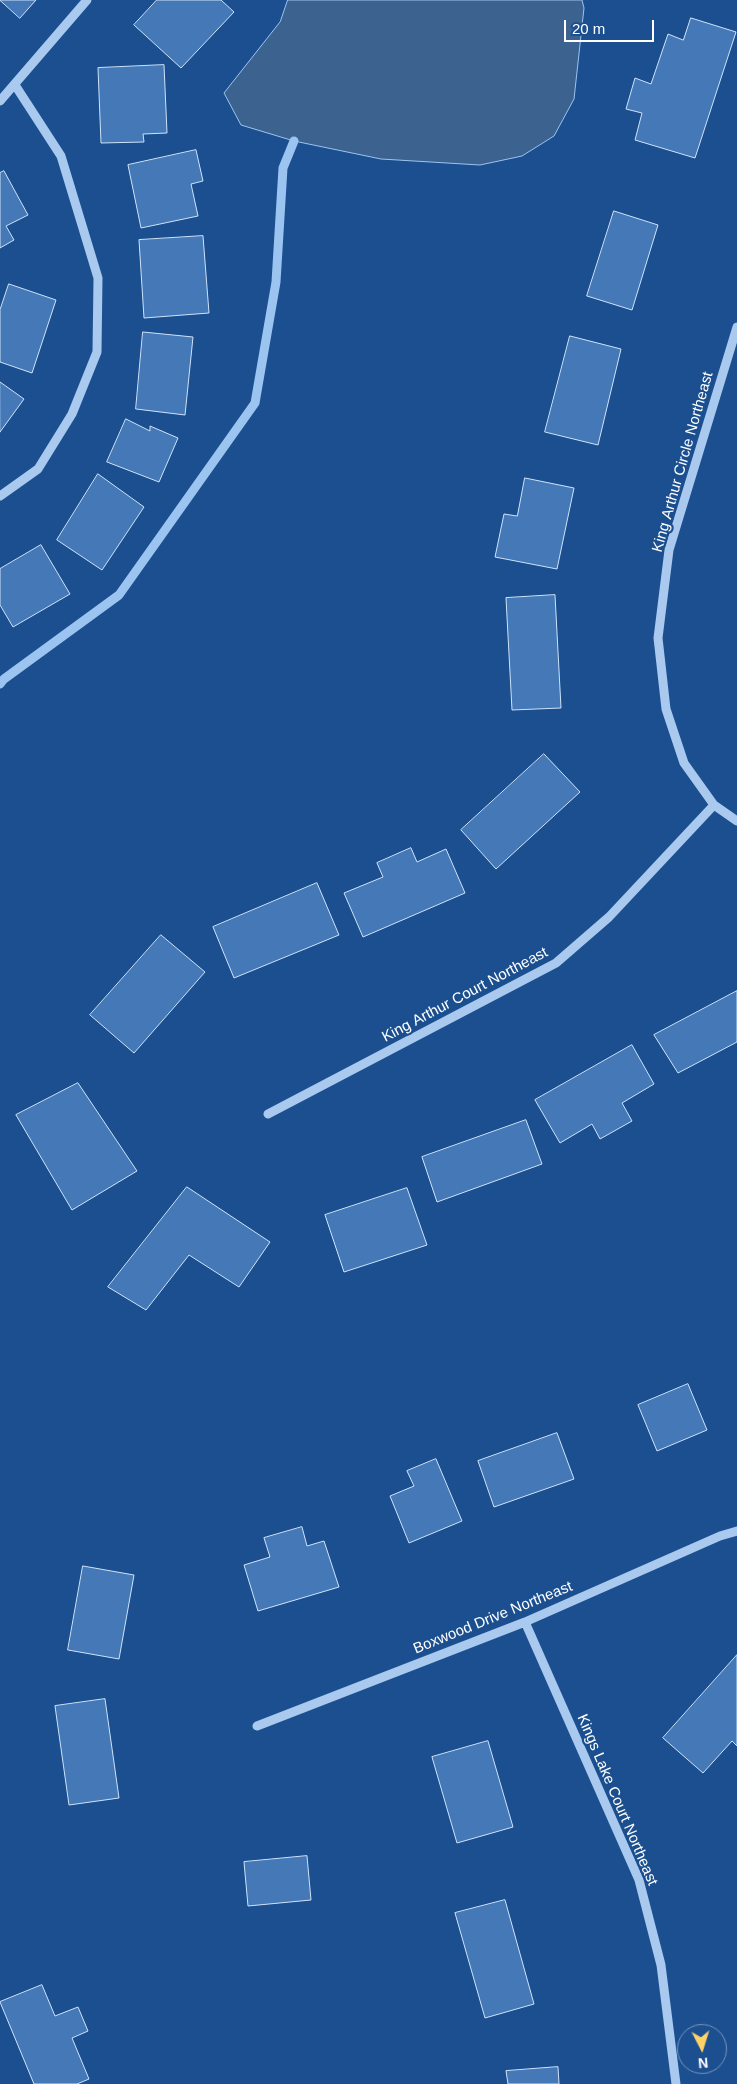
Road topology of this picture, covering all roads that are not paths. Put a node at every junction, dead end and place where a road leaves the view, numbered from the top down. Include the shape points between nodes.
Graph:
1 (87, 0) edge
2 (15, 85) junction
3 (0, 101) edge
4 (737, 327) edge
5 (0, 496) edge
6 (714, 805) junction
7 (737, 821) edge
8 (268, 1114) dead end
9 (737, 1531) edge
10 (525, 1622) junction
11 (257, 1726) dead end
12 (676, 2084) edge

1 - 2 street
2 - 3 street
2 - 5 street via 61,156 98,278 97,352 72,414 38,469
4 - 6 street, King Arthur Circle Northeast via 669,550 658,638 666,709 684,763
6 - 7 street, King Arthur Circle Northeast
6 - 8 street, King Arthur Court Northeast via 609,917 556,963
9 - 10 street, Boxwood Drive Northeast
10 - 11 street, Boxwood Drive Northeast
10 - 12 street, Kings Lake Court Northeast via 639,1880 661,1965

